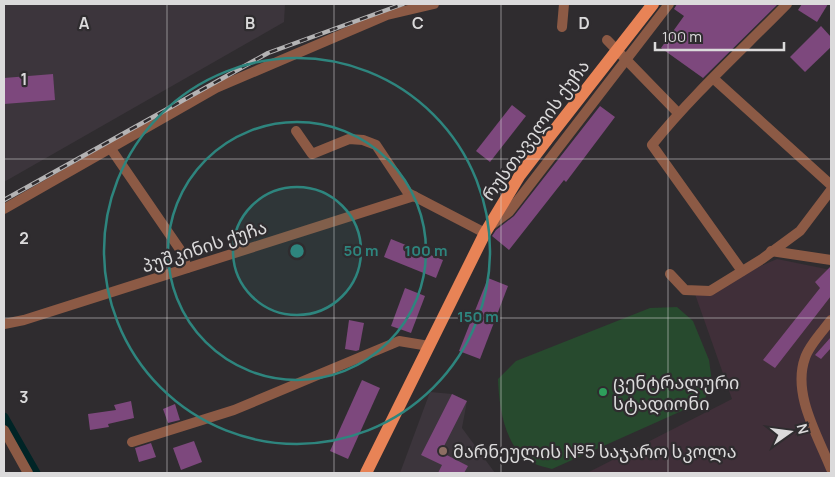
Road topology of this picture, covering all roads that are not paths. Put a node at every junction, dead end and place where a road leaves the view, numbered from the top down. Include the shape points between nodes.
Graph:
1 (434, 4) edge
2 (564, 4) edge
3 (653, 4) edge
4 (669, 4) edge
5 (787, 4) edge
6 (562, 27) dead end
7 (607, 40) dead end
8 (626, 60) junction
9 (714, 79) junction
10 (678, 113) junction
11 (296, 131) dead end
12 (111, 149) junction
13 (831, 185) edge
14 (831, 190) edge
15 (414, 196) junction
16 (4, 209) edge
17 (487, 230) junction
18 (771, 250) junction
19 (831, 260) edge
20 (187, 268) junction
21 (742, 271) junction
22 (670, 274) dead end
23 (831, 320) edge
24 (4, 324) edge
25 (429, 346) junction
26 (4, 430) edge
27 (132, 442) dead end
28 (831, 469) edge
29 (372, 470) edge
30 (28, 473) edge

1 - 12 street via 387,15 216,88
2 - 6 street
3 - 17 main road, რუსთაველის ქუჩა, bridge via 520,175
4 - 8 street
5 - 9 street
7 - 8 street
8 - 10 street
8 - 17 street via 509,212
9 - 10 street
9 - 13 street
10 - 21 street via 652,145
11 - 15 street via 312,154 349,139 376,145 408,193
12 - 16 street
12 - 20 street via 181,251
14 - 18 street via 800,231
15 - 17 street
15 - 20 street, პუშკინის ქუჩა
17 - 25 main road, რუსთაველის ქუჩა
18 - 19 street
18 - 21 street
20 - 24 street, პუშკინის ქუჩა
21 - 22 street via 710,291 685,290
23 - 28 street via 805,357 800,377 802,394
25 - 27 street via 399,341 234,410
25 - 29 main road, რუსთაველის ქუჩა
26 - 30 street

